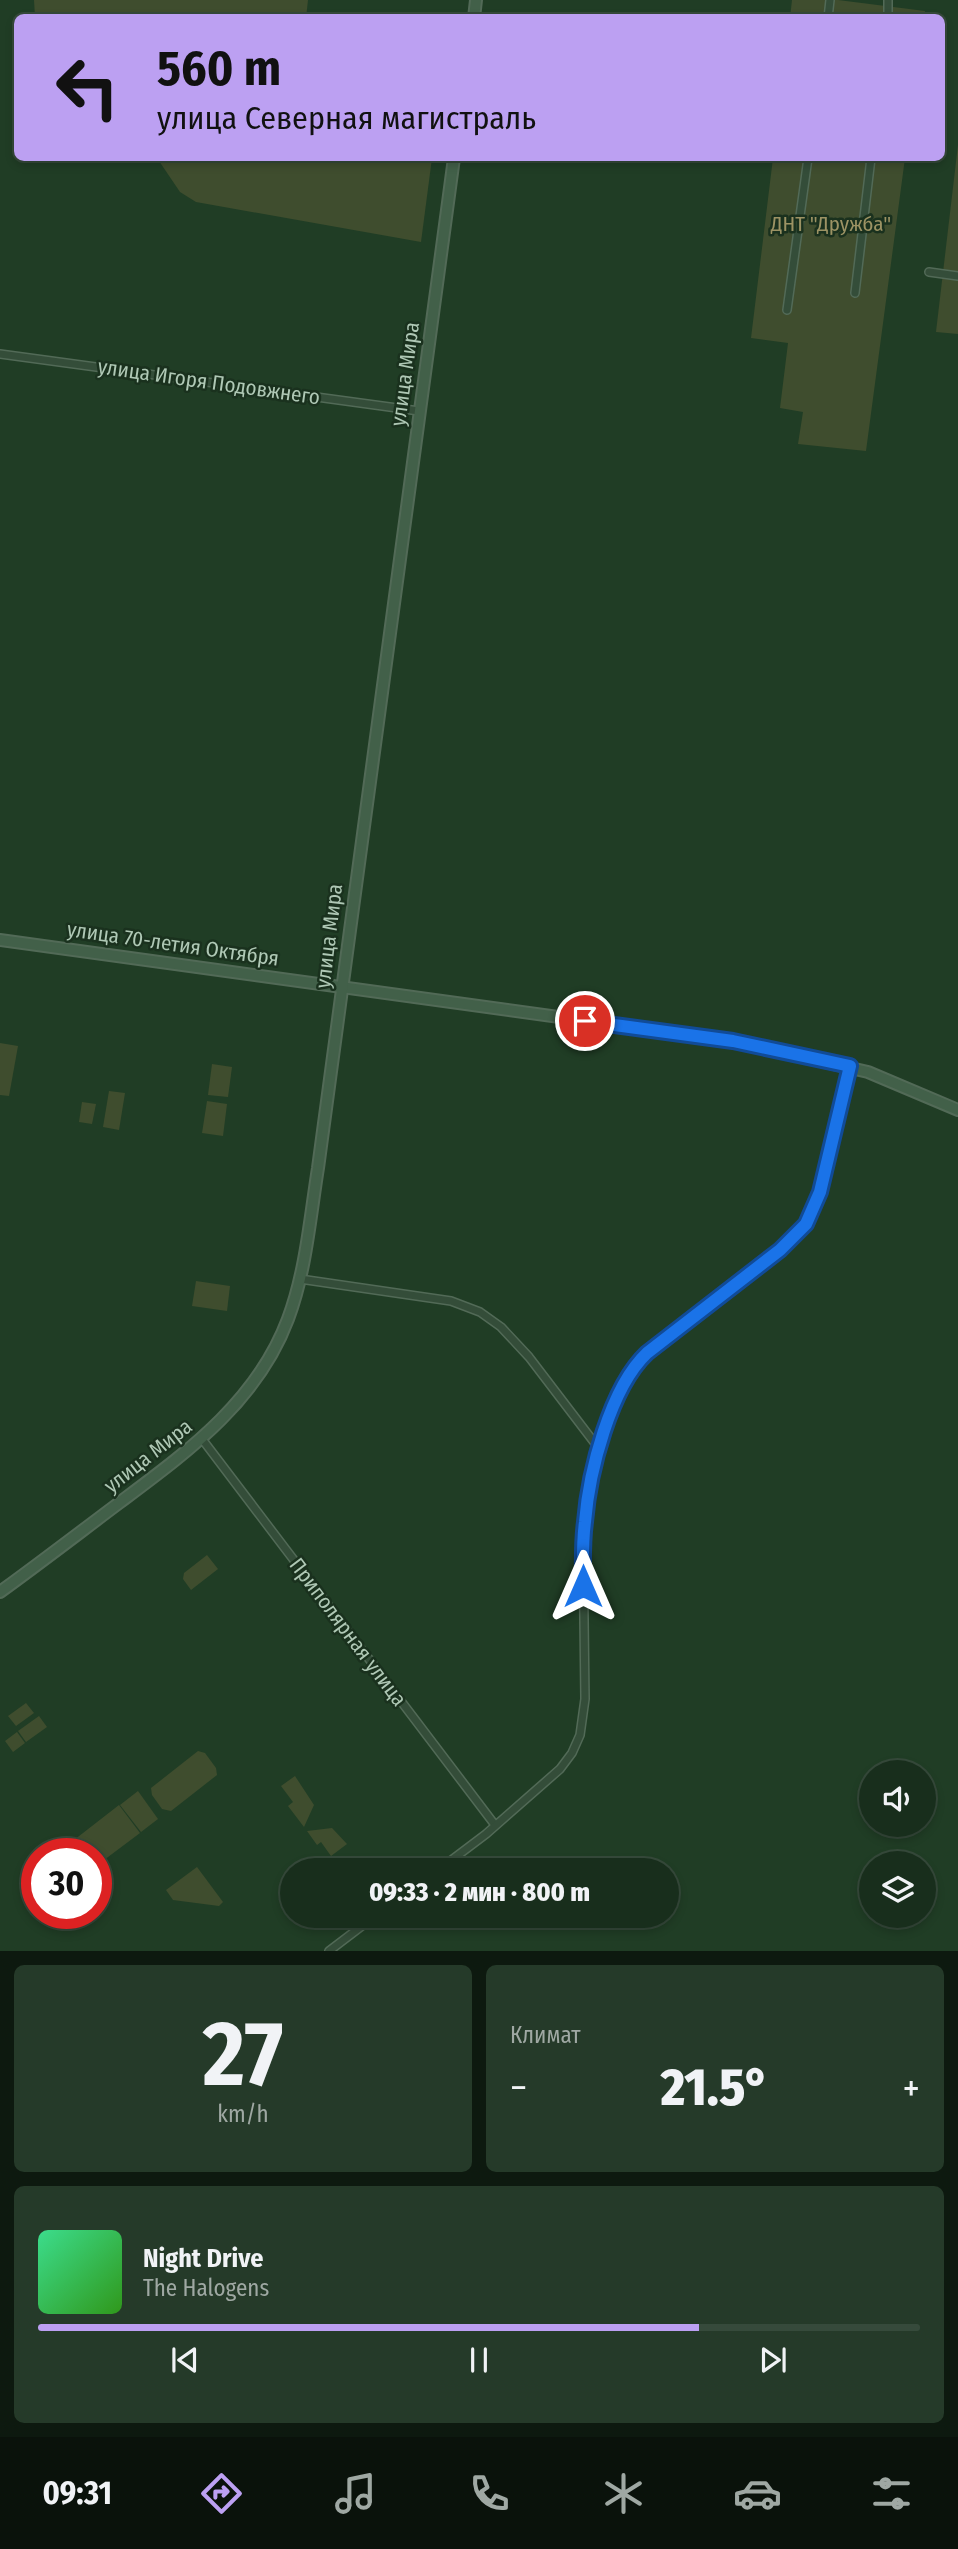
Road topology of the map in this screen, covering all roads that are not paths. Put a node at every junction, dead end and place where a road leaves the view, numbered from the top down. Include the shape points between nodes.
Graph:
1 (454, 161) edge
2 (808, 161) edge
3 (871, 161) edge
4 (929, 272) dead end
5 (958, 276) edge
6 (855, 293) dead end
7 (787, 310) dead end
8 (0, 354) edge
9 (419, 411) junction
10 (0, 940) edge
11 (342, 987) junction
12 (850, 1066) junction
13 (958, 1110) edge
14 (300, 1279) junction
15 (202, 1439) junction
16 (600, 1450) junction
17 (0, 1592) edge
18 (495, 1825) junction
19 (453, 1858) edge
20 (359, 1928) edge
21 (329, 1951) edge

1 - 9 street, улица Мира
2 - 7 street
3 - 6 street
4 - 5 street
8 - 9 street, улица Игоря Подовжнего
9 - 11 street, улица Мира
10 - 11 street, улица 70-летия Октября
11 - 12 street, улица 70-летия Октября via 733,1041
11 - 14 street, улица Мира
12 - 13 street, улица 70-летия Октября
12 - 16 street via 820,1192 806,1224 783,1248 638,1362 616,1399
14 - 15 street, улица Мира via 269,1361 233,1409
14 - 16 street via 450,1301 480,1312 530,1357
15 - 17 street, улица Мира
15 - 18 street, Приполярная улица
16 - 18 street via 584,1522 585,1699 580,1735 560,1769
18 - 19 street
20 - 21 street

